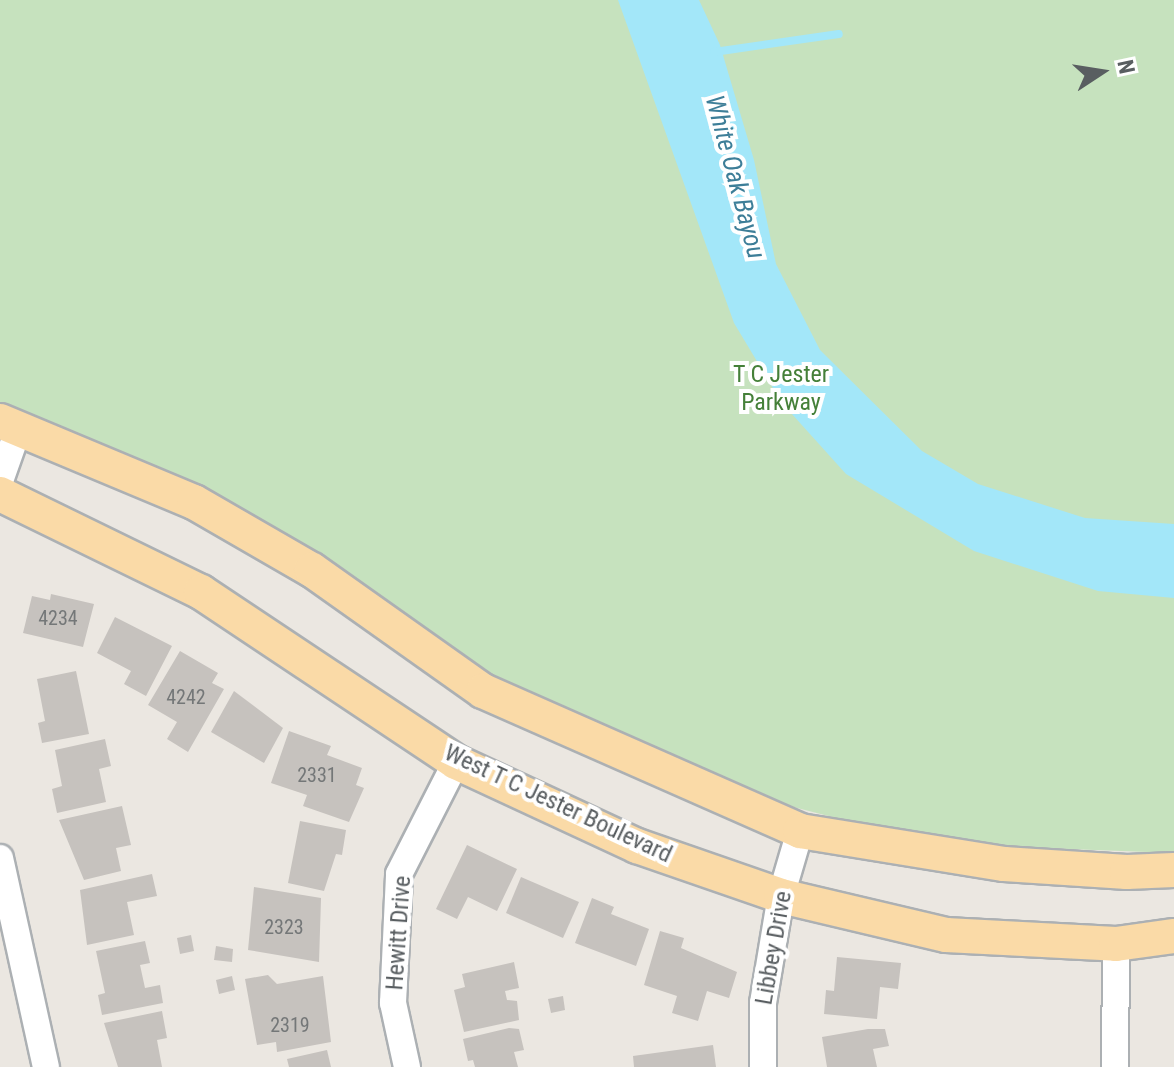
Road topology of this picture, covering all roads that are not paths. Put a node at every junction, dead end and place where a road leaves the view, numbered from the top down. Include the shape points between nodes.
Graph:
1 (10, 424) edge
2 (0, 481) edge
3 (0, 494) edge
4 (456, 762) junction
5 (800, 831) junction
6 (0, 858) edge
7 (1174, 870) edge
8 (781, 896) junction
9 (1174, 936) edge
10 (1116, 944) junction
11 (46, 1067) edge
12 (407, 1067) edge
13 (763, 1067) edge
14 (1115, 1067) edge

1 - 2 street
1 - 5 main road via 194,502 312,570 483,691 665,776
3 - 4 main road, West T C Jester Boulevard via 201,592
4 - 8 main road, West T C Jester Boulevard via 637,846
4 - 12 street, Hewitt Drive via 399,874 393,1003
5 - 7 main road via 1004,864
5 - 8 street, Libbey Drive
6 - 11 street
8 - 10 main road, West T C Jester Boulevard via 946,935
8 - 13 street, Libbey Drive via 763,1003
9 - 10 main road, West T C Jester Boulevard
10 - 14 street

